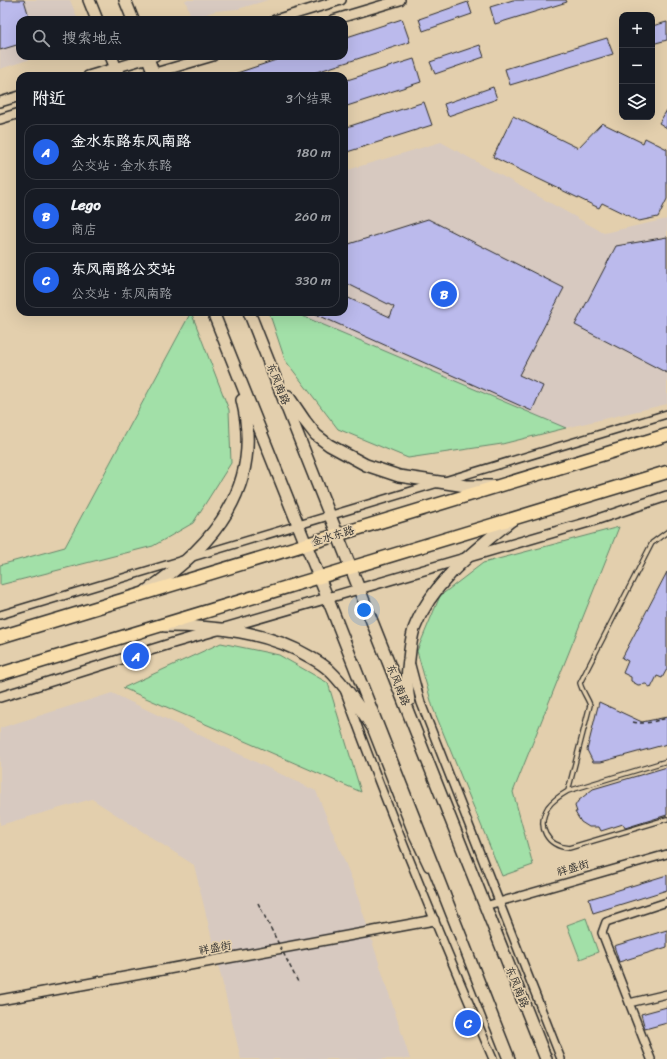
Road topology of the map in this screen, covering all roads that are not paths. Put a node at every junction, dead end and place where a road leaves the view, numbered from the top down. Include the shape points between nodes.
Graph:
1 (89, 0) edge
2 (125, 0) edge
3 (341, 0) edge
4 (400, 0) edge
5 (95, 16) edge
6 (131, 16) edge
7 (288, 16) edge
8 (346, 16) edge
9 (112, 60) edge
10 (143, 60) edge
11 (150, 60) edge
12 (200, 60) edge
13 (117, 72) edge
14 (151, 72) edge
15 (161, 72) edge
16 (16, 97) edge
17 (0, 102) edge
18 (16, 114) edge
19 (0, 119) edge
20 (215, 316) edge
21 (251, 316) edge
22 (232, 359) junction
23 (276, 378) junction
24 (667, 414) edge
25 (667, 435) edge
26 (667, 472) edge
27 (443, 482) junction
28 (500, 486) junction
29 (667, 496) edge
30 (330, 516) junction
31 (515, 518) junction
32 (299, 525) junction
33 (667, 532) edge
34 (338, 535) junction
35 (306, 544) junction
36 (470, 556) junction
37 (186, 559) junction
38 (351, 568) junction
39 (319, 577) junction
40 (359, 588) junction
41 (141, 594) junction
42 (328, 598) junction
43 (0, 614) edge
44 (159, 626) junction
45 (218, 629) junction
46 (0, 637) edge
47 (349, 651) junction
48 (409, 658) junction
49 (0, 674) edge
50 (341, 683) junction
51 (0, 697) edge
52 (367, 719) junction
53 (412, 722) junction
54 (385, 743) junction
55 (667, 761) edge
56 (568, 791) junction
57 (667, 819) edge
58 (667, 854) edge
59 (429, 869) joint
60 (499, 902) junction
61 (667, 902) edge
62 (485, 906) junction
63 (434, 920) junction
64 (667, 994) edge
65 (0, 1000) edge
66 (629, 1003) junction
67 (493, 1059) edge
68 (509, 1059) edge
69 (546, 1059) edge
70 (561, 1059) edge
71 (651, 1059) edge

1 - 5 main road
2 - 6 main road
3 - 7 street
4 - 8 street
9 - 13 main road
10 - 13 street
11 - 14 main road
12 - 15 street
16 - 17 street
18 - 19 street
20 - 22 main road
21 - 23 main road, 东风南路
22 - 32 main road
22 - 37 main road via 247,418 244,473 231,506 212,533
23 - 27 main road via 316,435 348,457 366,466 399,476
23 - 30 main road, 东风南路
24 - 27 street
25 - 28 main road, 金水东路
26 - 31 main road
27 - 28 main road via 466,486
27 - 30 street
28 - 34 main road, 金水东路
29 - 36 street via 589,522
30 - 32 street
30 - 34 main road, 东风南路
31 - 36 main road
31 - 38 main road
32 - 35 main road
32 - 37 street
33 - 56 lane via 652,543 580,683 590,705
34 - 35 main road, 金水东路
34 - 38 main road, 东风南路
35 - 39 main road
35 - 41 main road, 金水东路
36 - 40 street
36 - 48 main road via 429,600 414,630
37 - 41 main road via 159,583
37 - 43 street
38 - 39 main road
38 - 40 main road, 东风南路
39 - 42 main road
39 - 44 main road
40 - 42 street
40 - 53 main road, 东风南路
41 - 46 main road, 金水东路
42 - 45 street
42 - 47 main road
44 - 45 main road
44 - 49 main road
45 - 50 main road via 283,643 319,662
45 - 51 street
47 - 52 street
47 - 54 main road
48 - 53 main road via 407,689
48 - 60 street via 421,703
50 - 52 main road
50 - 63 street
52 - 54 main road
52 - 59 street
53 - 62 main road, 东风南路
54 - 68 main road
55 - 56 lane
56 - 57 lane via 548,806 543,828 550,842 562,847 569,848
58 - 60 street, 祥盛街
59 - 68 street
60 - 62 street, 祥盛街
60 - 70 street
61 - 66 street via 606,922 602,933
62 - 69 main road, 东风南路
63 - 65 street, 祥盛街
63 - 67 street
64 - 66 street
66 - 71 street

